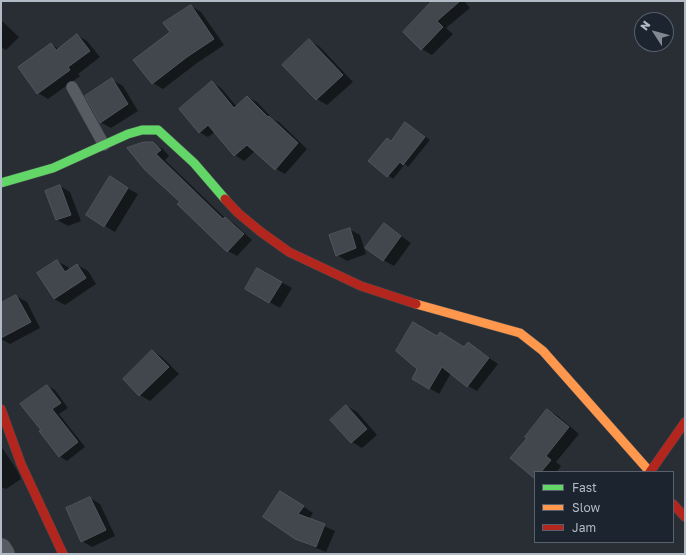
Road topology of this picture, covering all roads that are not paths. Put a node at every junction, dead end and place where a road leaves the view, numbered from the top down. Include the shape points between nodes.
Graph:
1 (72, 87) dead end
2 (104, 145) junction
3 (1, 184) edge
4 (1, 409) edge
5 (685, 422) edge
6 (649, 471) edge
7 (651, 471) edge
8 (674, 505) edge
9 (685, 517) edge
10 (1, 549) edge
11 (4, 554) edge
12 (63, 554) edge

1 - 2 lane
2 - 3 street via 53,168
2 - 6 street via 142,130 158,130 194,163 238,213 289,252 361,286 520,333 543,351
4 - 12 street via 9,434
5 - 7 street
8 - 9 street
10 - 11 street

